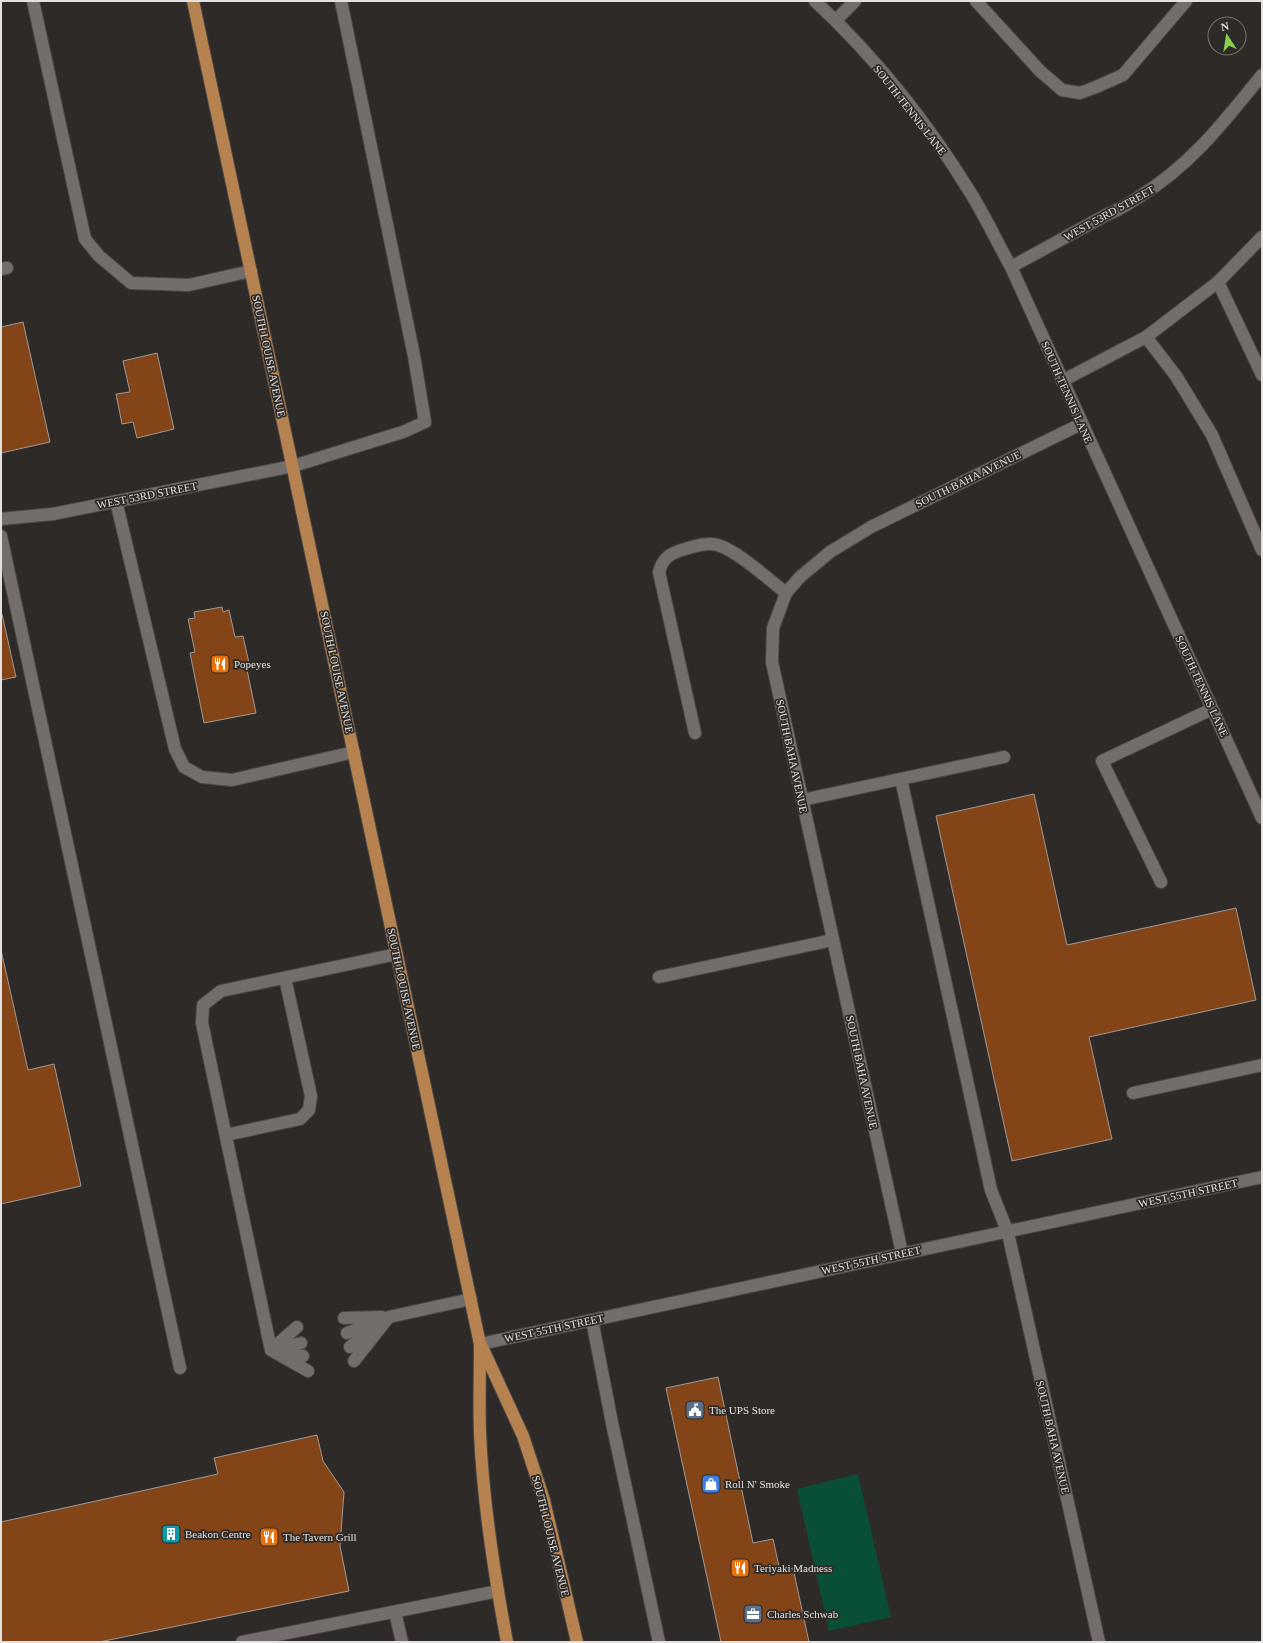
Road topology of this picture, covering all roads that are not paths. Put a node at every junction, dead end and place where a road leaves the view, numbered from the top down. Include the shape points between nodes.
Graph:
1 (32, 1) edge
2 (193, 1) edge
3 (341, 1) edge
4 (815, 1) edge
5 (855, 1) edge
6 (976, 1) edge
7 (1186, 1) edge
8 (836, 20) junction
9 (1262, 75) edge
10 (1262, 237) edge
11 (1011, 266) junction
12 (251, 271) junction
13 (1218, 282) junction
14 (1146, 337) junction
15 (1262, 375) edge
16 (1062, 381) junction
17 (1081, 424) junction
18 (293, 466) junction
19 (116, 502) junction
20 (1, 519) edge
21 (1, 536) edge
22 (1262, 550) edge
23 (786, 593) junction
24 (1212, 708) junction
25 (695, 734) dead end
26 (354, 752) junction
27 (1004, 757) dead end
28 (901, 779) junction
29 (802, 800) junction
30 (1261, 812) edge
31 (1161, 882) dead end
32 (833, 940) junction
33 (397, 954) junction
34 (660, 977) dead end
35 (285, 978) junction
36 (1262, 1065) edge
37 (1133, 1093) dead end
38 (226, 1135) junction
39 (1262, 1177) edge
40 (1008, 1232) junction
41 (902, 1254) junction
42 (471, 1299) junction
43 (389, 1317) junction
44 (344, 1318) dead end
45 (592, 1320) junction
46 (297, 1327) dead end
47 (347, 1333) dead end
48 (301, 1343) dead end
49 (480, 1344) junction
50 (350, 1347) dead end
51 (271, 1350) junction
52 (304, 1356) dead end
53 (354, 1361) dead end
54 (180, 1368) dead end
55 (308, 1371) dead end
56 (498, 1591) junction
57 (395, 1612) junction
58 (242, 1642) edge
59 (402, 1642) edge
60 (507, 1642) edge
61 (577, 1642) edge
62 (659, 1642) edge
63 (1099, 1642) edge

1 - 12 street via 85,239 99,256 131,284 190,285
2 - 12 main road, SOUTH LOUISE AVENUE
3 - 18 street, WEST 53RD STREET via 425,422 403,432
4 - 8 street, SOUTH TENNIS LANE
5 - 8 street
6 - 7 street via 1040,71 1062,90 1080,93 1123,75
8 - 11 street, SOUTH TENNIS LANE via 889,78 930,131 970,192
9 - 11 street, WEST 53RD STREET via 1215,133 1161,184 1115,212
10 - 13 street
11 - 16 street, SOUTH TENNIS LANE
12 - 18 main road, SOUTH LOUISE AVENUE
13 - 14 street
13 - 15 street
14 - 16 street
14 - 22 street via 1176,376 1212,435
16 - 17 street, SOUTH TENNIS LANE
17 - 23 street, SOUTH BAHA AVENUE via 871,527 830,552 800,577
17 - 24 street, SOUTH TENNIS LANE
18 - 19 street, WEST 53RD STREET
18 - 26 main road, SOUTH LOUISE AVENUE
19 - 20 street, WEST 53RD STREET via 52,514
19 - 26 street via 174,749 184,767 202,777 232,780
21 - 54 street
23 - 25 street via 734,553 718,545 702,544 674,552 662,562 659,572
23 - 29 street, SOUTH BAHA AVENUE via 773,628 772,662
24 - 30 street, SOUTH TENNIS LANE
24 - 31 street via 1102,761
26 - 33 main road, SOUTH LOUISE AVENUE
27 - 28 street
28 - 29 street
28 - 40 street, SOUTH BAHA AVENUE via 991,1190
29 - 32 street, SOUTH BAHA AVENUE
32 - 34 street
32 - 41 street, SOUTH BAHA AVENUE
33 - 35 street
33 - 42 main road, SOUTH LOUISE AVENUE
35 - 38 street via 221,991 203,1006 202,1023
35 - 38 street via 311,1096 309,1110 300,1119
36 - 37 street
38 - 51 street
39 - 40 street, WEST 55TH STREET
40 - 41 street, WEST 55TH STREET
40 - 63 street, SOUTH BAHA AVENUE
41 - 45 street, WEST 55TH STREET
42 - 43 street
42 - 49 main road, SOUTH LOUISE AVENUE
43 - 44 street
43 - 47 street
43 - 50 street
43 - 53 street
45 - 49 street, WEST 55TH STREET
45 - 62 street
46 - 51 street
48 - 51 street
49 - 56 main road, SOUTH LOUISE AVENUE via 480,1433
49 - 61 main road, SOUTH LOUISE AVENUE via 523,1436 544,1500
51 - 52 street
51 - 55 street
56 - 57 street
56 - 60 main road, SOUTH LOUISE AVENUE
57 - 58 street
57 - 59 street

